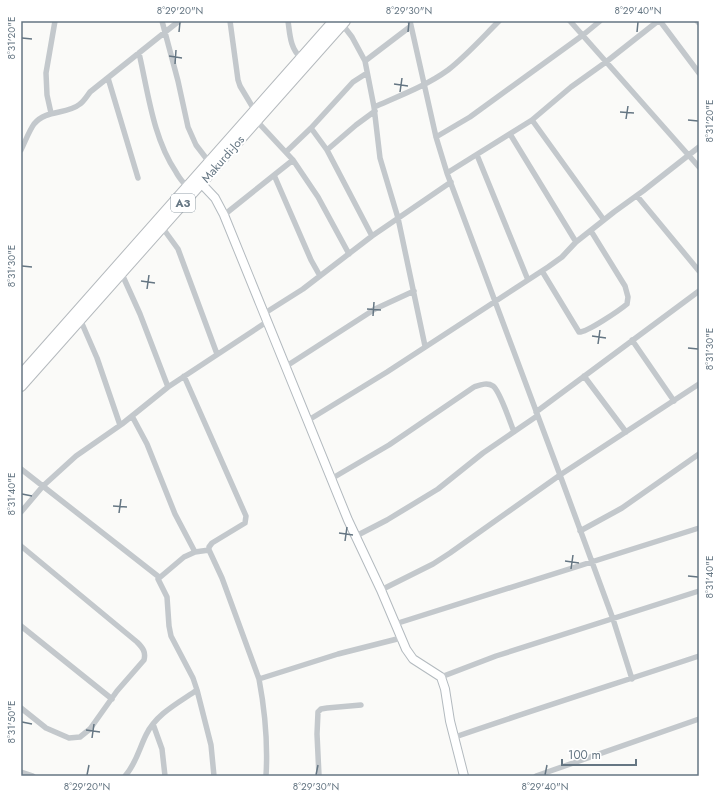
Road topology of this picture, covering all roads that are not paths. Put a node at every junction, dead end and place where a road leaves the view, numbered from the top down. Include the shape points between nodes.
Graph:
1 (55, 21) edge
2 (162, 21) edge
3 (179, 21) edge
4 (230, 21) edge
5 (288, 21) edge
6 (499, 21) edge
7 (570, 21) edge
8 (600, 21) edge
9 (659, 21) edge
10 (697, 21) edge
11 (340, 22) edge
12 (699, 23) edge
13 (411, 24) edge
14 (165, 33) junction
15 (583, 35) junction
16 (139, 53) junction
17 (301, 58) junction
18 (365, 61) junction
19 (606, 62) junction
20 (367, 73) junction
21 (699, 73) edge
22 (108, 78) junction
23 (425, 84) junction
24 (374, 109) junction
25 (51, 113) junction
26 (256, 115) junction
27 (532, 120) junction
28 (311, 128) junction
29 (510, 134) junction
30 (436, 137) junction
31 (699, 147) edge
32 (21, 150) edge
33 (327, 150) junction
34 (286, 152) junction
35 (477, 155) junction
36 (688, 155) junction
37 (293, 160) junction
38 (209, 162) junction
39 (699, 167) edge
40 (448, 173) junction
41 (274, 175) junction
42 (138, 178) dead end
43 (198, 180) junction
44 (451, 182) junction
45 (187, 187) junction
46 (636, 196) junction
47 (224, 215) junction
48 (398, 218) junction
49 (604, 220) junction
50 (162, 227) junction
51 (591, 231) junction
52 (372, 236) junction
53 (576, 242) junction
54 (349, 254) junction
55 (542, 271) junction
56 (699, 271) edge
57 (121, 272) junction
58 (320, 276) junction
59 (528, 280) junction
60 (414, 291) junction
61 (699, 291) edge
62 (495, 301) junction
63 (266, 317) junction
64 (80, 319) junction
65 (632, 340) junction
66 (425, 346) junction
67 (217, 354) junction
68 (285, 367) junction
69 (21, 375) edge
70 (184, 376) junction
71 (584, 376) junction
72 (699, 384) edge
73 (21, 386) edge
74 (168, 387) junction
75 (674, 401) junction
76 (537, 414) junction
77 (132, 416) junction
78 (307, 421) junction
79 (120, 425) junction
80 (514, 432) junction
81 (626, 432) junction
82 (699, 454) edge
83 (21, 469) edge
84 (560, 475) junction
85 (331, 479) junction
86 (43, 486) junction
87 (21, 512) edge
88 (699, 528) edge
89 (580, 531) junction
90 (356, 536) junction
91 (21, 546) edge
92 (209, 550) junction
93 (195, 552) junction
94 (592, 562) junction
95 (159, 577) junction
96 (381, 590) junction
97 (699, 591) edge
98 (613, 619) junction
99 (395, 624) junction
100 (21, 626) edge
101 (401, 638) junction
102 (699, 656) edge
103 (441, 677) junction
104 (258, 679) junction
105 (632, 679) junction
106 (197, 690) junction
107 (112, 699) junction
108 (361, 705) dead end
109 (21, 708) edge
110 (699, 719) edge
111 (153, 724) junction
112 (146, 734) junction
113 (157, 737) junction
114 (455, 737) junction
115 (21, 772) edge
116 (33, 776) edge
117 (125, 776) edge
118 (165, 776) edge
119 (214, 776) edge
120 (266, 776) edge
121 (319, 776) edge
122 (464, 776) edge
123 (536, 776) edge

1 - 25 street via 46,73
2 - 14 street
3 - 14 street
4 - 26 street via 238,80
5 - 17 street via 292,46
6 - 23 street via 466,55
7 - 15 street
8 - 15 street
9 - 19 street
9 - 21 street
10 - 12 street
11 - 17 highway, Makurdi-Jos / A3
11 - 18 street via 352,37
11 - 26 highway, Makurdi-Jos / A3
13 - 18 street
13 - 23 street
14 - 16 street
14 - 38 street via 188,127 196,146
15 - 19 street
15 - 30 street via 470,117
16 - 22 street
16 - 45 street via 155,123 176,172
17 - 26 highway, Makurdi-Jos / A3
18 - 20 street
19 - 27 street
19 - 36 street
20 - 24 street
20 - 28 street via 353,82
22 - 25 street via 80,104
22 - 42 street
23 - 24 street
23 - 30 street
24 - 33 street
24 - 48 street via 380,158
25 - 32 street via 34,124
26 - 34 street
26 - 38 highway, Makurdi-Jos / A3
26 - 43 highway, Makurdi-Jos / A3
27 - 29 street
27 - 49 street
28 - 33 street
28 - 34 street
29 - 35 street
29 - 53 street
30 - 40 street
31 - 36 street
33 - 52 street
34 - 37 street
35 - 40 street
35 - 59 street
36 - 39 street
36 - 46 street
37 - 41 street
37 - 54 street via 318,197
38 - 43 highway, Makurdi-Jos / A3
40 - 44 street
41 - 47 street
41 - 58 street
43 - 45 highway, Makurdi-Jos / A3
43 - 47 street via 215,198
43 - 50 highway, Makurdi-Jos / A3
44 - 48 street
44 - 62 street
45 - 69 highway, Makurdi-Jos / A3
46 - 49 street
46 - 56 street
47 - 63 street
48 - 52 street
48 - 60 street
49 - 51 street
50 - 57 highway, Makurdi-Jos / A3
50 - 67 street via 178,249
51 - 53 street
51 - 55 street via 625,286 627,304 587,331 579,332
52 - 54 street
53 - 55 street via 562,257
54 - 58 street
55 - 59 street
57 - 64 highway, Makurdi-Jos / A3
57 - 74 street
58 - 63 street
59 - 62 street
60 - 66 street
60 - 68 street via 375,309
61 - 65 street
62 - 66 street
62 - 76 street
63 - 67 street
63 - 68 street
64 - 73 highway, Makurdi-Jos / A3
64 - 79 street via 97,358
65 - 71 street
65 - 75 street
66 - 78 street
67 - 70 street
68 - 78 street
70 - 74 street
70 - 92 street via 246,516 245,523 212,543
71 - 76 street
71 - 81 street
72 - 75 street
74 - 77 street
75 - 81 street
76 - 80 street
76 - 84 street
77 - 79 street
77 - 93 street via 147,444 167,498
78 - 85 street
79 - 86 street via 76,456
80 - 85 street via 497,390 489,384 483,384 474,387 389,445
80 - 90 street via 438,489
81 - 84 street
82 - 89 street via 622,508
83 - 86 street
84 - 89 street
84 - 96 street via 433,564
85 - 90 street
86 - 87 street
86 - 95 street
88 - 94 street
89 - 94 street
90 - 96 street
91 - 107 street via 143,647 144,660
92 - 93 street
92 - 104 street via 222,578
93 - 95 street via 184,557
94 - 98 street
94 - 99 street
95 - 106 street via 158,582 166,597 171,636
96 - 99 street
97 - 98 street
98 - 103 street via 496,656
98 - 105 street
99 - 101 street
100 - 107 street
101 - 103 street via 413,659
101 - 104 street
102 - 105 street
103 - 114 street
104 - 120 street via 266,736
105 - 114 street
106 - 111 street via 163,713
106 - 119 street via 211,745
107 - 109 street via 90,729 77,738 69,738 46,728
108 - 121 street via 327,708 318,712
110 - 123 street
111 - 112 street
111 - 113 street
112 - 113 street
112 - 117 street via 131,769
113 - 118 street via 162,749
114 - 122 street
115 - 116 street

